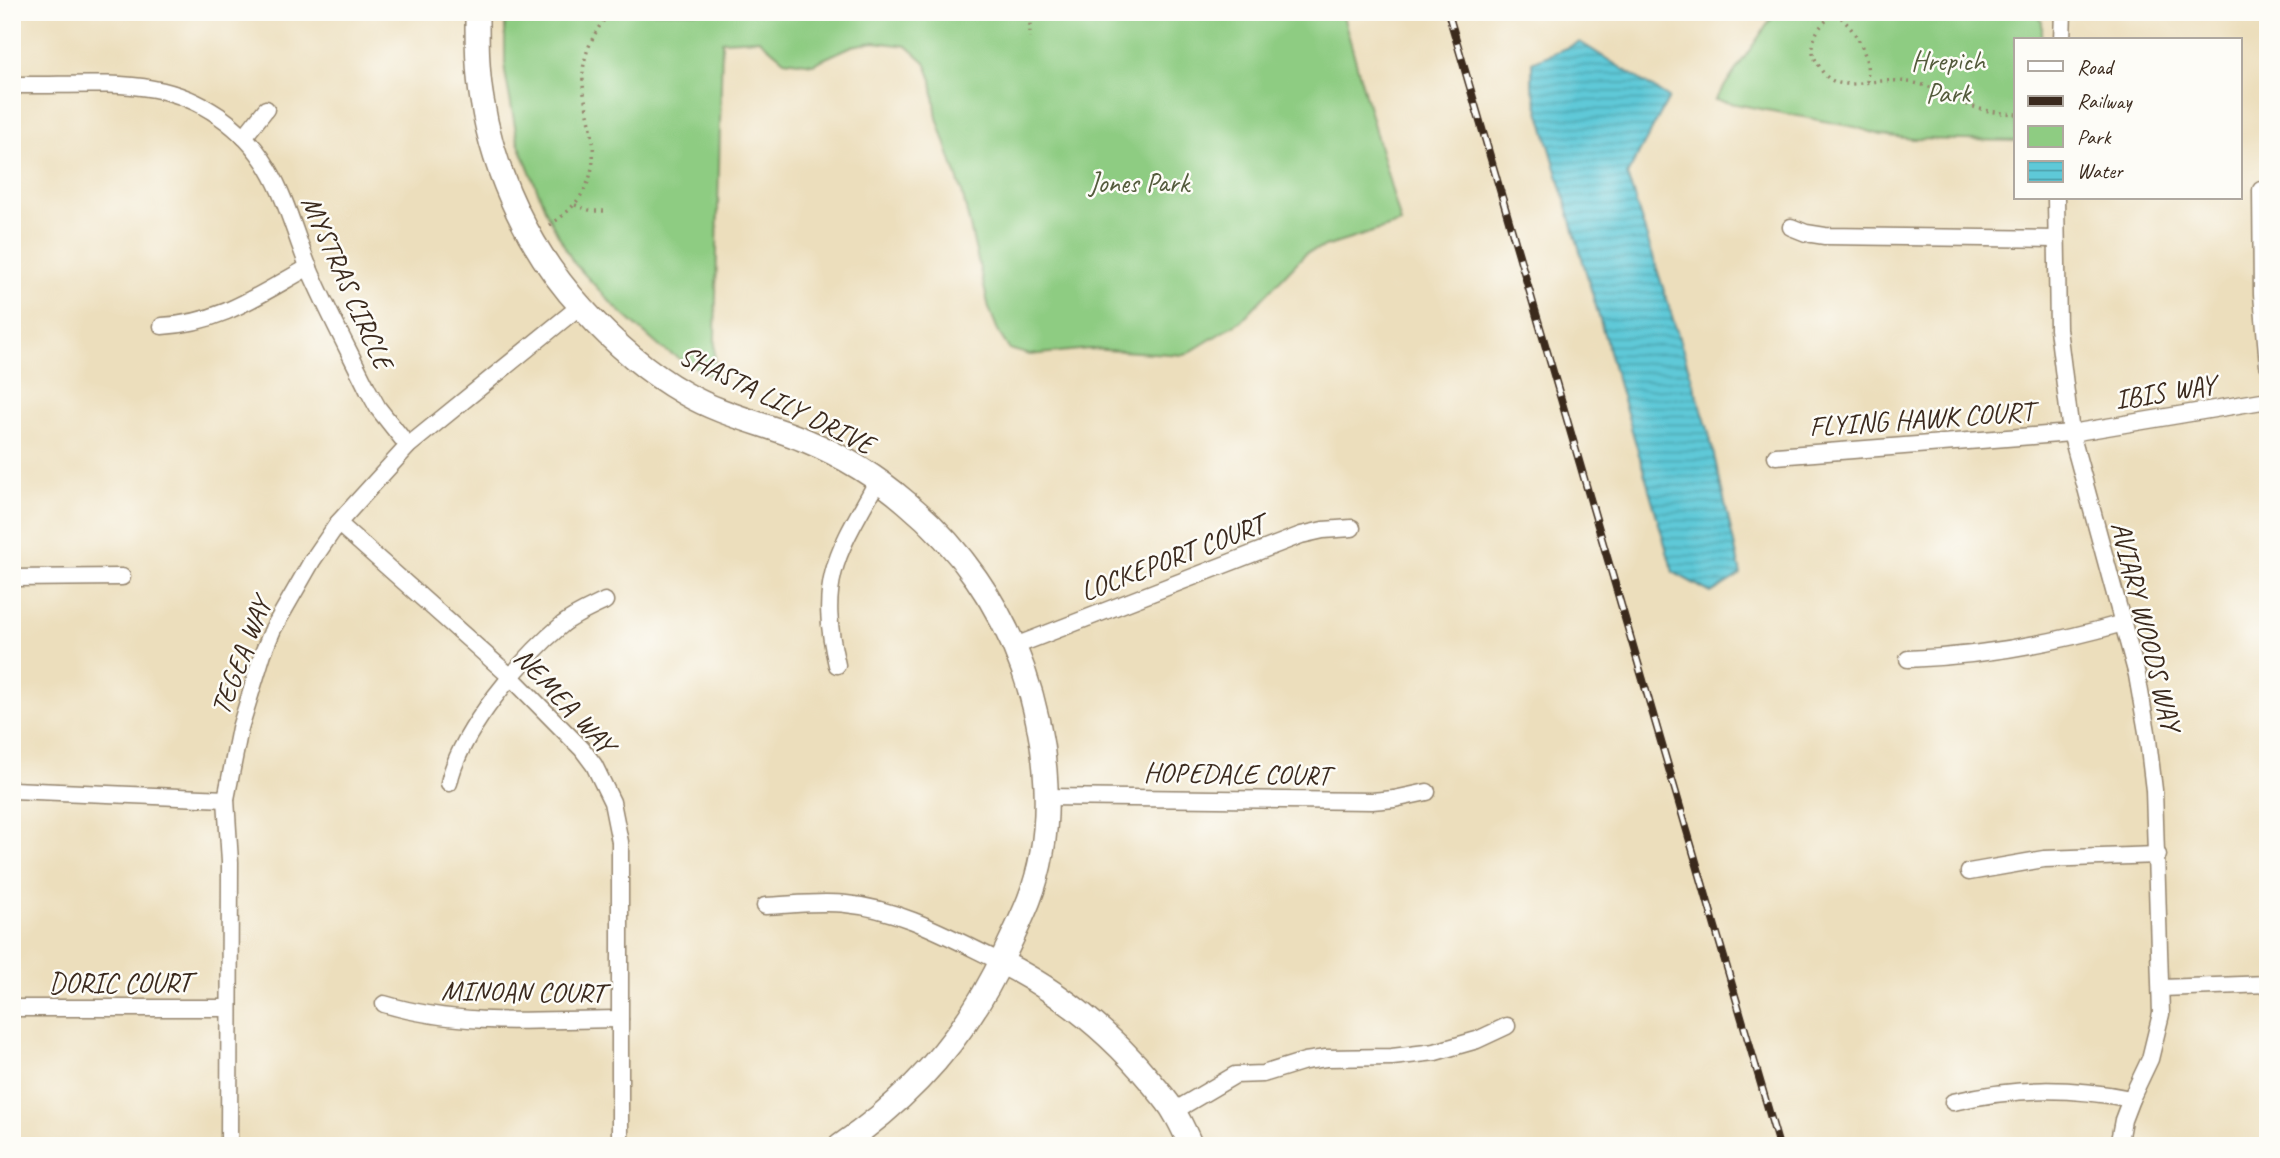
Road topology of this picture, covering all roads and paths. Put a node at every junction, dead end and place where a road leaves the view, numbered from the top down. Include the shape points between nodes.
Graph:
1 (477, 12) edge
2 (772, 12) edge
3 (827, 12) edge
4 (1023, 12) edge
5 (2063, 12) edge
6 (608, 13) edge
7 (1837, 13) edge
8 (1030, 38) dead end
9 (2062, 38) edge
10 (1867, 82) junction
11 (12, 91) edge
12 (266, 109) dead end
13 (2014, 114) edge
14 (244, 137) junction
15 (2268, 190) edge
16 (2056, 200) edge
17 (575, 205) junction
18 (604, 211) dead end
19 (550, 225) dead end
20 (1791, 227) dead end
21 (2055, 239) junction
22 (309, 267) junction
23 (580, 306) junction
24 (162, 326) dead end
25 (2268, 365) edge
26 (2268, 401) edge
27 (2071, 433) junction
28 (408, 446) junction
29 (1776, 456) dead end
30 (877, 482) junction
31 (338, 523) junction
32 (1352, 528) dead end
33 (122, 577) dead end
34 (12, 578) edge
35 (605, 601) dead end
36 (2123, 623) junction
37 (1014, 646) junction
38 (1908, 659) dead end
39 (837, 666) dead end
40 (512, 678) junction
41 (449, 783) dead end
42 (12, 790) edge
43 (1427, 792) dead end
44 (1046, 797) junction
45 (226, 799) junction
46 (2158, 855) junction
47 (1969, 873) dead end
48 (765, 906) dead end
49 (1001, 962) junction
50 (2268, 984) edge
51 (2162, 988) junction
52 (384, 1004) dead end
53 (12, 1008) edge
54 (228, 1008) junction
55 (620, 1019) junction
56 (1507, 1026) dead end
57 (2131, 1098) junction
58 (1953, 1102) dead end
59 (1174, 1111) junction
60 (229, 1146) edge
61 (620, 1146) edge
62 (840, 1146) edge
63 (1191, 1146) edge
64 (2118, 1146) edge

1 - 23 street, SHASTA LILY DRIVE via 482,98 505,184 532,238
2 - 3 path via 803,16
4 - 8 path via 1030,22
5 - 9 street
6 - 17 path via 590,42 582,73 593,167
7 - 10 path via 1859,37
7 - 10 path via 1815,34 1812,53 1822,72 1834,82 1851,86
10 - 13 path via 1909,82 1932,87 1969,105
11 - 14 street, MYSTRAS CIRCLE via 16,85 155,89 203,106
12 - 14 street
14 - 22 street, MYSTRAS CIRCLE via 268,167
15 - 25 street via 2261,190
16 - 21 street, AVIARY WOODS WAY
17 - 18 path
17 - 19 path
20 - 21 street via 1825,236
21 - 27 street, AVIARY WOODS WAY via 2058,328
22 - 24 street via 221,315
22 - 28 street, MYSTRAS CIRCLE via 378,408
23 - 28 street, TEGEA WAY
23 - 30 street, SHASTA LILY DRIVE via 622,348 684,393 723,412 807,441 843,458
26 - 27 street, IBIS WAY
27 - 29 street, FLYING HAWK COURT
27 - 36 street, AVIARY WOODS WAY
28 - 31 street, TEGEA WAY
30 - 37 street, SHASTA LILY DRIVE via 905,501 961,557 985,589
30 - 39 street via 847,534 833,572 828,612
31 - 40 street, NEMEA WAY
31 - 45 street, TEGEA WAY via 298,583 263,653 246,703
32 - 37 street, LOCKEPORT COURT via 1301,535
33 - 34 street
35 - 40 street via 565,623
36 - 38 street via 2001,652
36 - 46 street, AVIARY WOODS WAY via 2147,732
37 - 44 street, SHASTA LILY DRIVE via 1037,713
40 - 41 street via 465,740
40 - 55 street, NEMEA WAY via 582,749 612,802 620,842
42 - 45 street
43 - 44 street, HOPEDALE COURT via 1372,801
44 - 49 street, SHASTA LILY DRIVE via 1037,875
45 - 54 street, TEGEA WAY
46 - 47 street via 2044,859
46 - 51 street, AVIARY WOODS WAY
48 - 49 street via 827,902 889,912
49 - 59 street via 1071,1004 1103,1030
49 - 62 street, SHASTA LILY DRIVE via 966,1025 937,1061
50 - 51 street
51 - 57 street, AVIARY WOODS WAY via 2157,1037
52 - 55 street, MINOAN COURT via 430,1016 476,1020
53 - 54 street, DORIC COURT
54 - 60 street, TEGEA WAY
55 - 61 street, NEMEA WAY
56 - 59 street via 1435,1052 1326,1058 1263,1074 1235,1075
57 - 58 street via 2077,1089 1982,1095
57 - 64 street, AVIARY WOODS WAY
59 - 63 street

